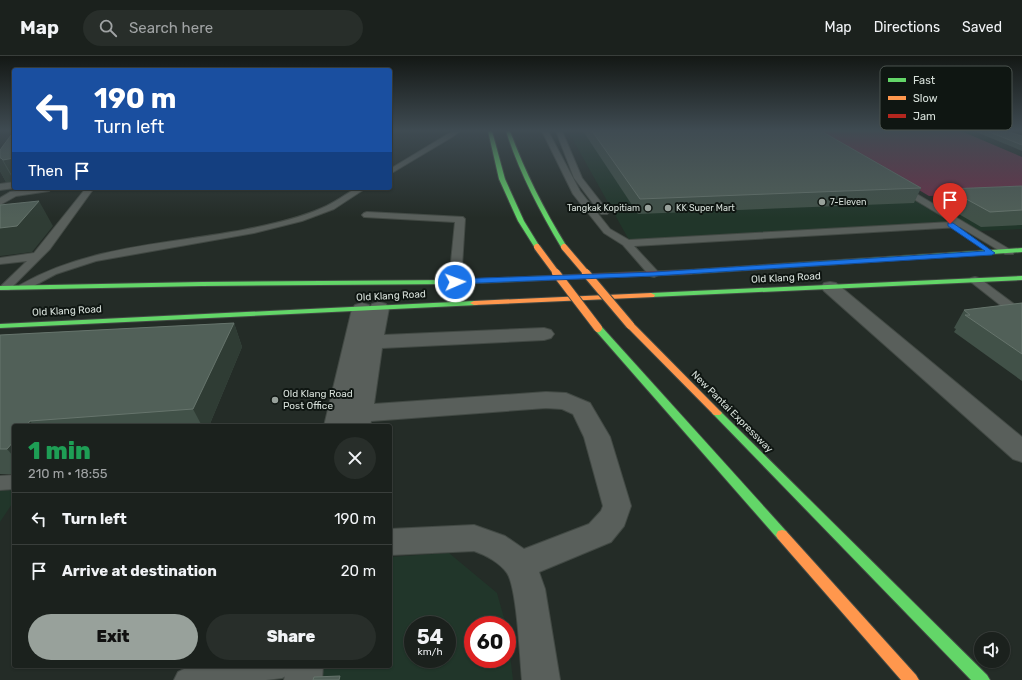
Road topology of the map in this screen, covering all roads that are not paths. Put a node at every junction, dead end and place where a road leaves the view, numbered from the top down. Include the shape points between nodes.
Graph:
1 (410, 160) edge
2 (497, 160) edge
3 (519, 160) edge
4 (560, 160) edge
5 (571, 160) edge
6 (392, 171) edge
7 (12, 185) edge
8 (0, 187) edge
9 (37, 190) edge
10 (88, 190) edge
11 (359, 190) edge
12 (0, 202) edge
13 (367, 215) dead end
14 (950, 224) junction
15 (962, 224) junction
16 (626, 243) junction
17 (1022, 250) edge
18 (1009, 252) junction
19 (992, 253) junction
20 (38, 256) junction
21 (0, 261) edge
22 (654, 274) junction
23 (1022, 278) edge
24 (974, 280) junction
25 (455, 282) junction
26 (24, 287) junction
27 (830, 287) junction
28 (38, 288) junction
29 (2, 289) edge
30 (370, 308) junction
31 (1001, 314) edge
32 (1020, 314) edge
33 (0, 326) edge
34 (544, 334) dead end
35 (372, 342) junction
36 (348, 420) edge
37 (1022, 452) edge
38 (12, 482) edge
39 (0, 483) edge
40 (392, 542) edge
41 (520, 565) junction
42 (268, 668) edge
43 (306, 668) edge
44 (186, 680) edge
45 (303, 680) edge
46 (541, 680) edge
47 (911, 680) edge
48 (982, 680) edge

1 - 6 lane
2 - 47 main road, bridge via 502,179 521,221 537,247 598,328
3 - 48 main road, New Pantai Expressway, bridge via 545,217 564,246 630,325
4 - 16 lane via 576,192 607,231
5 - 16 lane via 578,178
7 - 8 lane
9 - 12 lane via 12,194
10 - 20 lane
11 - 26 lane via 321,212 290,221 103,256 65,266 41,276
13 - 25 lane via 460,219
14 - 15 lane
14 - 15 lane via 892,186
14 - 16 lane
14 - 19 lane
15 - 18 lane
16 - 22 lane
17 - 18 main road, Old Klang Road
18 - 19 main road, Old Klang Road
19 - 22 main road, Old Klang Road
20 - 21 lane
20 - 29 lane
22 - 25 main road, Old Klang Road
23 - 24 main road, Old Klang Road
24 - 27 main road, Old Klang Road
24 - 32 lane
25 - 28 main road, Old Klang Road
26 - 28 main road, Old Klang Road
26 - 29 main road, Old Klang Road
27 - 30 main road, Old Klang Road
27 - 37 street
28 - 29 main road
30 - 33 main road, Old Klang Road
30 - 35 street
30 - 36 street
31 - 32 lane
34 - 35 street
35 - 36 street
36 - 41 street via 546,400 566,401 582,409 597,437 617,506 614,517 600,533
38 - 39 lane
40 - 41 street via 474,538 494,545
41 - 46 street via 529,589
42 - 44 lane
43 - 45 street

